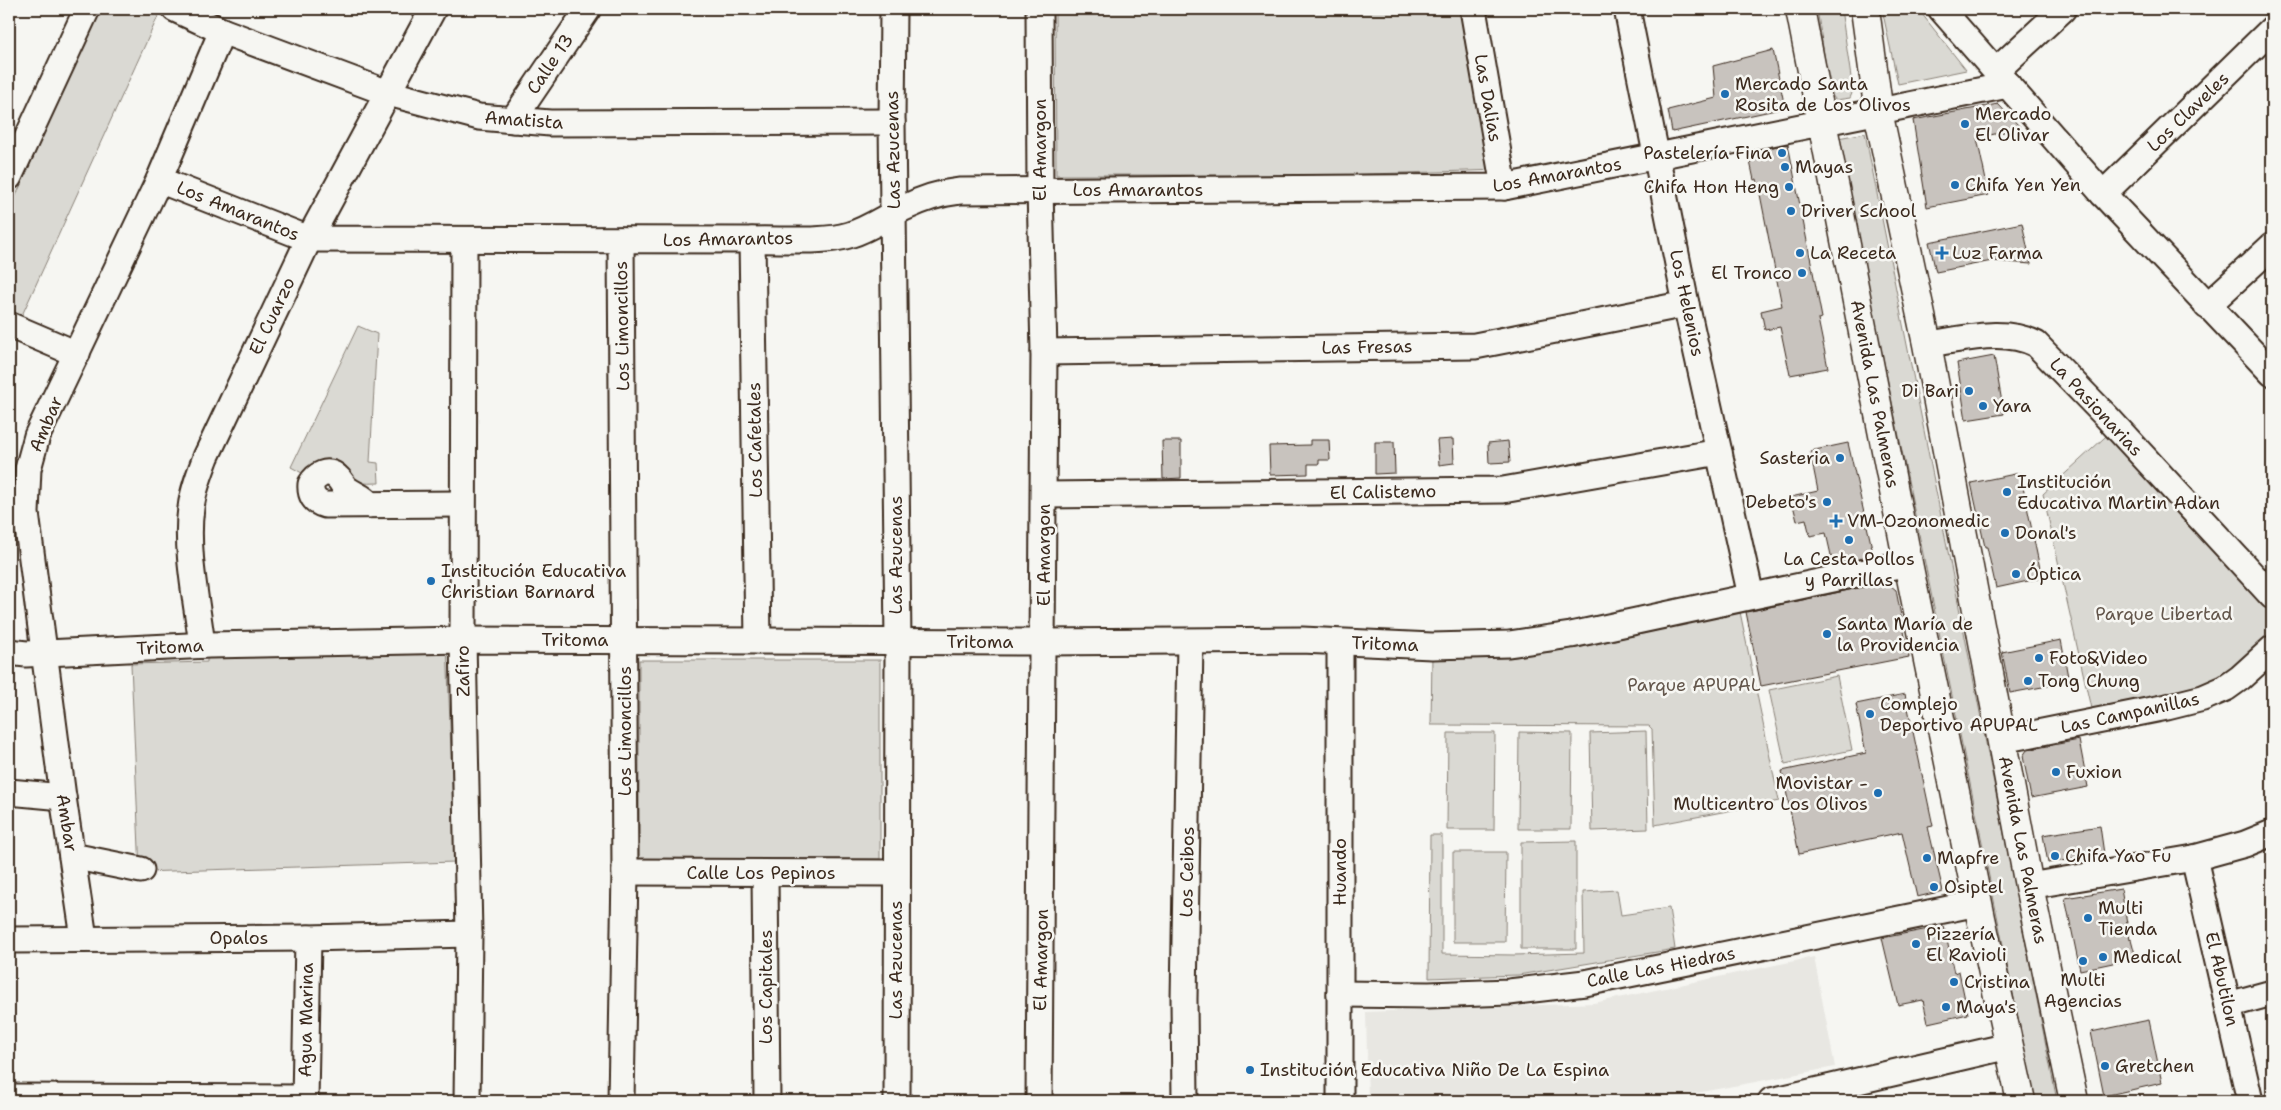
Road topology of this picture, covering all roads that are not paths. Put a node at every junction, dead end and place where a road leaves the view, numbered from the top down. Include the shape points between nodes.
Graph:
1 (87, 9) edge
2 (174, 9) edge
3 (432, 9) edge
4 (588, 9) edge
5 (893, 9) edge
6 (1040, 9) edge
7 (1473, 9) edge
8 (1627, 9) edge
9 (1800, 9) edge
10 (1865, 9) edge
11 (1941, 9) edge
12 (2063, 9) edge
13 (2272, 29) edge
14 (222, 30) junction
15 (2002, 78) junction
16 (388, 93) junction
17 (1878, 111) junction
18 (513, 120) junction
19 (892, 122) junction
20 (1821, 123) junction
21 (1658, 156) junction
22 (9, 177) edge
23 (158, 180) junction
24 (1504, 187) junction
25 (1040, 189) junction
26 (2103, 194) junction
27 (894, 213) junction
28 (309, 240) junction
29 (464, 240) junction
30 (621, 240) junction
31 (752, 240) junction
32 (2272, 246) edge
33 (1686, 304) junction
34 (2207, 306) junction
35 (9, 325) edge
36 (1927, 344) junction
37 (1044, 352) junction
38 (77, 354) junction
39 (2272, 373) edge
40 (1719, 452) junction
41 (1044, 495) junction
42 (370, 504) dead end
43 (462, 504) junction
44 (18, 509) edge
45 (1908, 563) junction
46 (1751, 596) junction
47 (2272, 596) edge
48 (462, 640) junction
49 (625, 640) junction
50 (758, 641) junction
51 (898, 642) junction
52 (1043, 642) junction
53 (1190, 642) junction
54 (1340, 643) junction
55 (202, 645) junction
56 (2272, 649) edge
57 (9, 652) edge
58 (43, 654) junction
59 (2002, 740) junction
60 (9, 792) edge
61 (63, 797) junction
62 (2272, 833) edge
63 (72, 856) junction
64 (2194, 858) junction
65 (142, 870) dead end
66 (625, 872) junction
67 (765, 873) junction
68 (897, 873) junction
69 (2029, 886) junction
70 (1978, 903) junction
71 (469, 934) junction
72 (84, 938) junction
73 (308, 938) junction
74 (9, 940) edge
75 (2272, 993) edge
76 (1340, 994) junction
77 (2228, 1005) junction
78 (2010, 1046) junction
79 (1847, 1093) edge
80 (9, 1097) edge
81 (150, 1099) edge
82 (305, 1100) edge
83 (467, 1101) edge
84 (621, 1101) edge
85 (767, 1101) edge
86 (896, 1101) edge
87 (1039, 1101) edge
88 (1185, 1101) edge
89 (1340, 1101) edge
90 (1771, 1101) edge
91 (2021, 1101) edge
92 (2074, 1101) edge
93 (2250, 1101) edge

1 - 22 street
2 - 14 street, Amatista
3 - 16 street, El Cuarzo
4 - 18 street, Calle 13
5 - 19 street, Las Azucenas
6 - 25 street, El Amargon
7 - 24 street, Las Dalias
8 - 21 street, Los Helenios
9 - 20 main road, Avenida Las Palmeras
10 - 17 main road, Avenida Las Palmeras
11 - 15 street
12 - 15 street
13 - 26 street, Los Claveles
14 - 16 street, Amatista
14 - 23 street, Ambar
15 - 17 street, Los Amarantos
15 - 26 street
16 - 18 street, Amatista via 480,117
16 - 28 street, El Cuarzo
17 - 20 street, Los Amarantos
17 - 36 main road, Avenida Las Palmeras
18 - 19 street, Amatista via 550,123
19 - 27 street, Las Azucenas
20 - 21 street, Los Amarantos
20 - 45 main road, Avenida Las Palmeras
21 - 24 street, Los Amarantos
21 - 33 street, Los Helenios
23 - 28 street, Los Amarantos
23 - 38 street, Ambar
24 - 25 street, Los Amarantos
25 - 27 street, Los Amarantos via 947,193
25 - 37 street, El Amargon
26 - 34 street
27 - 31 street, Los Amarantos via 874,225 842,237
27 - 51 street, Las Azucenas
28 - 29 street, Los Amarantos
28 - 55 street, El Cuarzo via 196,484 189,536
29 - 30 street, Los Amarantos
29 - 43 street, Zafiro
30 - 31 street, Los Amarantos
30 - 49 street, Los Limoncillos
31 - 50 street, Los Cafetales
32 - 34 street
33 - 37 street, Las Fresas via 1475,346
33 - 40 street, Los Helenios
34 - 39 street
35 - 38 street
36 - 47 street, La Pasionarias via 2005,335 2036,344
36 - 59 main road, Avenida Las Palmeras
37 - 41 street, El Amargon
38 - 44 street, Ambar via 37,436
40 - 41 street, El Calistemo via 1503,490
40 - 46 street, Los Helenios
41 - 52 street, El Amargon
42 - 43 street
43 - 48 street, Zafiro
44 - 58 street, Ambar
45 - 46 street, Tritoma
45 - 70 main road, Avenida Las Palmeras
46 - 54 street, Tritoma via 1572,635 1509,644
48 - 49 street, Tritoma
48 - 55 street, Tritoma
48 - 71 street, Zafiro
49 - 50 street, Tritoma
49 - 66 street, Los Limoncillos
50 - 51 street, Tritoma
51 - 52 street, Tritoma
51 - 68 street, Las Azucenas
52 - 53 street, Tritoma
52 - 87 street, El Amargon
53 - 54 street, Tritoma via 1302,640
53 - 88 street, Los Ceibos
54 - 76 street, Huando
55 - 58 street, Tritoma
56 - 59 street, Las Campanillas via 2226,688 2203,698
57 - 58 street, Tritoma
58 - 61 street, Ambar
59 - 69 main road, Avenida Las Palmeras
60 - 61 street
61 - 63 street, Ambar
62 - 64 street
63 - 65 street
63 - 72 street, Ambar
64 - 69 street
64 - 77 street, El Abutilon
66 - 67 street, Calle Los Pepinos
66 - 84 street, Los Limoncillos
67 - 68 street, Calle Los Pepinos
67 - 85 street, Los Capitales
68 - 86 street, Las Azucenas
69 - 92 main road, Avenida Las Palmeras
70 - 76 street, Calle Las Hiedras via 1585,983 1509,992
70 - 78 main road, Avenida Las Palmeras
71 - 73 street, Opalos
71 - 83 street, Zafiro
72 - 73 street, Opalos
72 - 74 street, Opalos
73 - 82 street, Agua Marina
75 - 77 street
76 - 89 street, Huando
77 - 93 street, El Abutilon
78 - 79 street
78 - 91 main road, Avenida Las Palmeras
79 - 90 street
80 - 81 street
81 - 82 street

